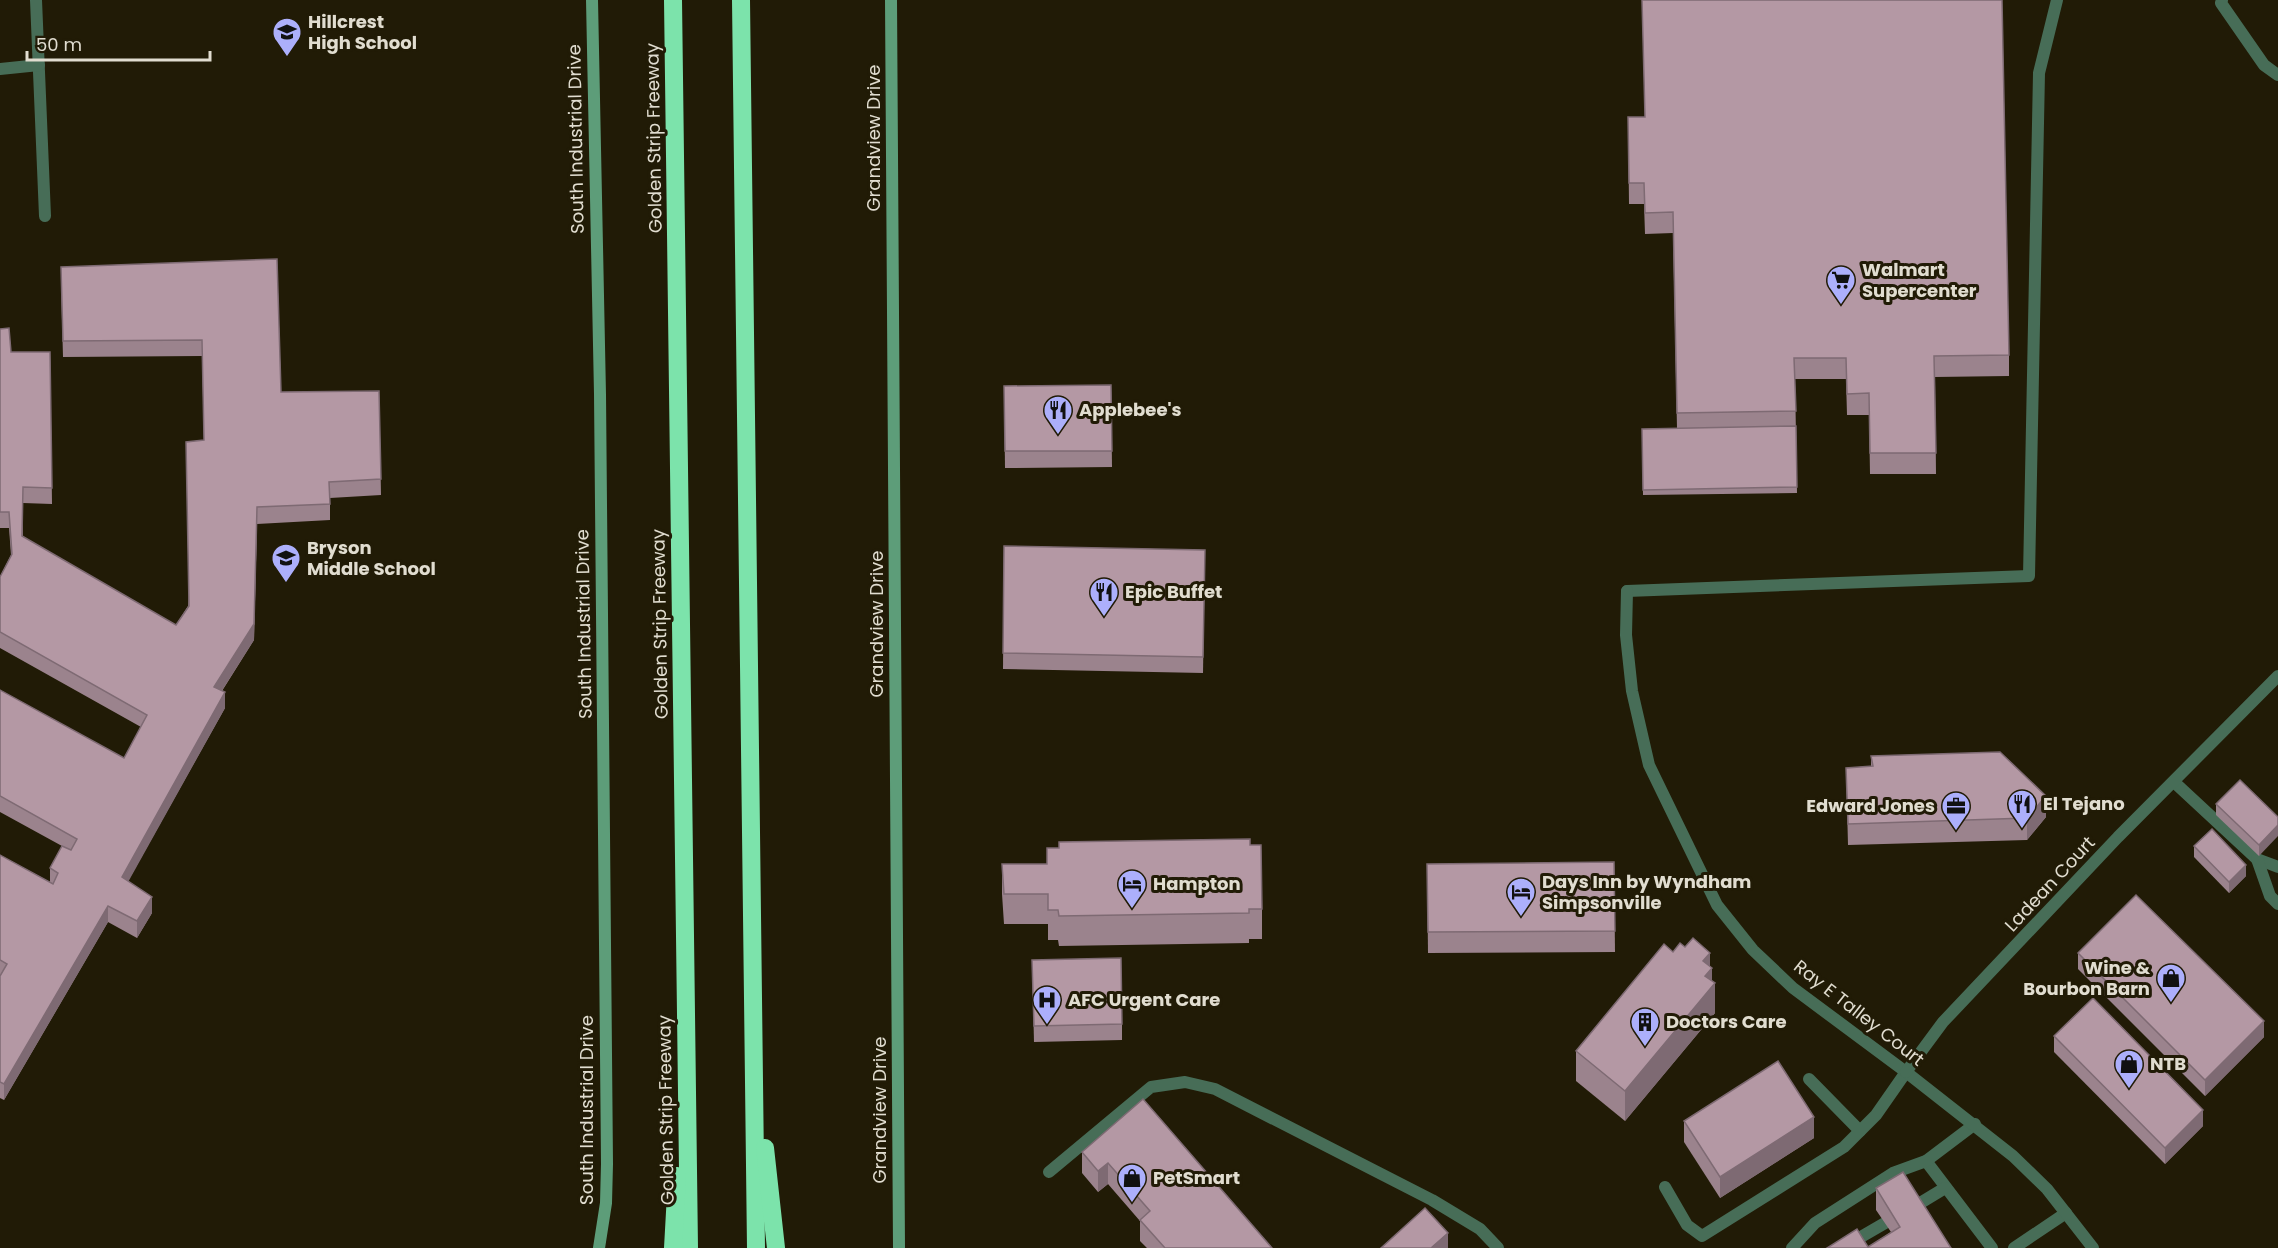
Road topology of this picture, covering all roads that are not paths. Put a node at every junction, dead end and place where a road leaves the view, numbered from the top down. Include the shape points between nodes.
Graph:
1 (36, 0) edge
2 (592, 0) edge
3 (673, 0) edge
4 (741, 0) edge
5 (891, 0) edge
6 (2057, 0) edge
7 (2222, 0) edge
8 (39, 65) junction
9 (0, 69) edge
10 (2278, 75) edge
11 (45, 216) dead end
12 (2278, 676) edge
13 (2174, 782) junction
14 (2257, 859) junction
15 (2278, 867) edge
16 (2278, 904) edge
17 (686, 1031) junction
18 (753, 1038) junction
19 (1906, 1072) junction
20 (1809, 1079) dead end
21 (1975, 1124) junction
22 (1860, 1131) junction
23 (1926, 1161) junction
24 (1049, 1172) dead end
25 (1665, 1187) dead end
26 (1945, 1188) junction
27 (1912, 1208) edge
28 (2066, 1213) junction
29 (1885, 1223) edge
30 (1989, 1247) edge
31 (599, 1248) edge
32 (673, 1248) edge
33 (689, 1248) edge
34 (756, 1248) edge
35 (776, 1248) edge
36 (899, 1248) edge
37 (1498, 1248) edge
38 (1792, 1248) edge
39 (1842, 1248) edge
40 (2014, 1248) edge
41 (2093, 1248) edge

1 - 8 street
2 - 31 street, South Industrial Drive via 607,1164
3 - 17 highway, Golden Strip Freeway
4 - 18 highway
5 - 36 street, Grandview Drive
6 - 19 street, Ray E Talley Court via 2039,73 2029,576 1627,591 1626,635 1632,691 1649,765 1717,906 1793,988
7 - 10 street via 2264,65
8 - 9 street
8 - 11 street
12 - 13 street, Ladean Court
13 - 14 street
13 - 19 street, Ladean Court via 1943,1022
14 - 15 street
14 - 16 street via 2270,896
17 - 32 highway
17 - 33 highway, Golden Strip Freeway
18 - 34 highway
18 - 35 highway
19 - 21 street, Ray E Talley Court
19 - 22 street, Ladean Court
20 - 22 street
21 - 23 street
21 - 28 street, Ray E Talley Court via 2047,1189
22 - 25 street, Ladean Court via 1844,1147 1702,1236 1687,1225
23 - 26 street
23 - 38 street via 1893,1173 1815,1223
24 - 37 street via 1150,1087 1185,1082 1215,1089 1432,1200 1480,1229
26 - 27 street
26 - 30 street
28 - 40 street
28 - 41 street, Ray E Talley Court
29 - 39 street

